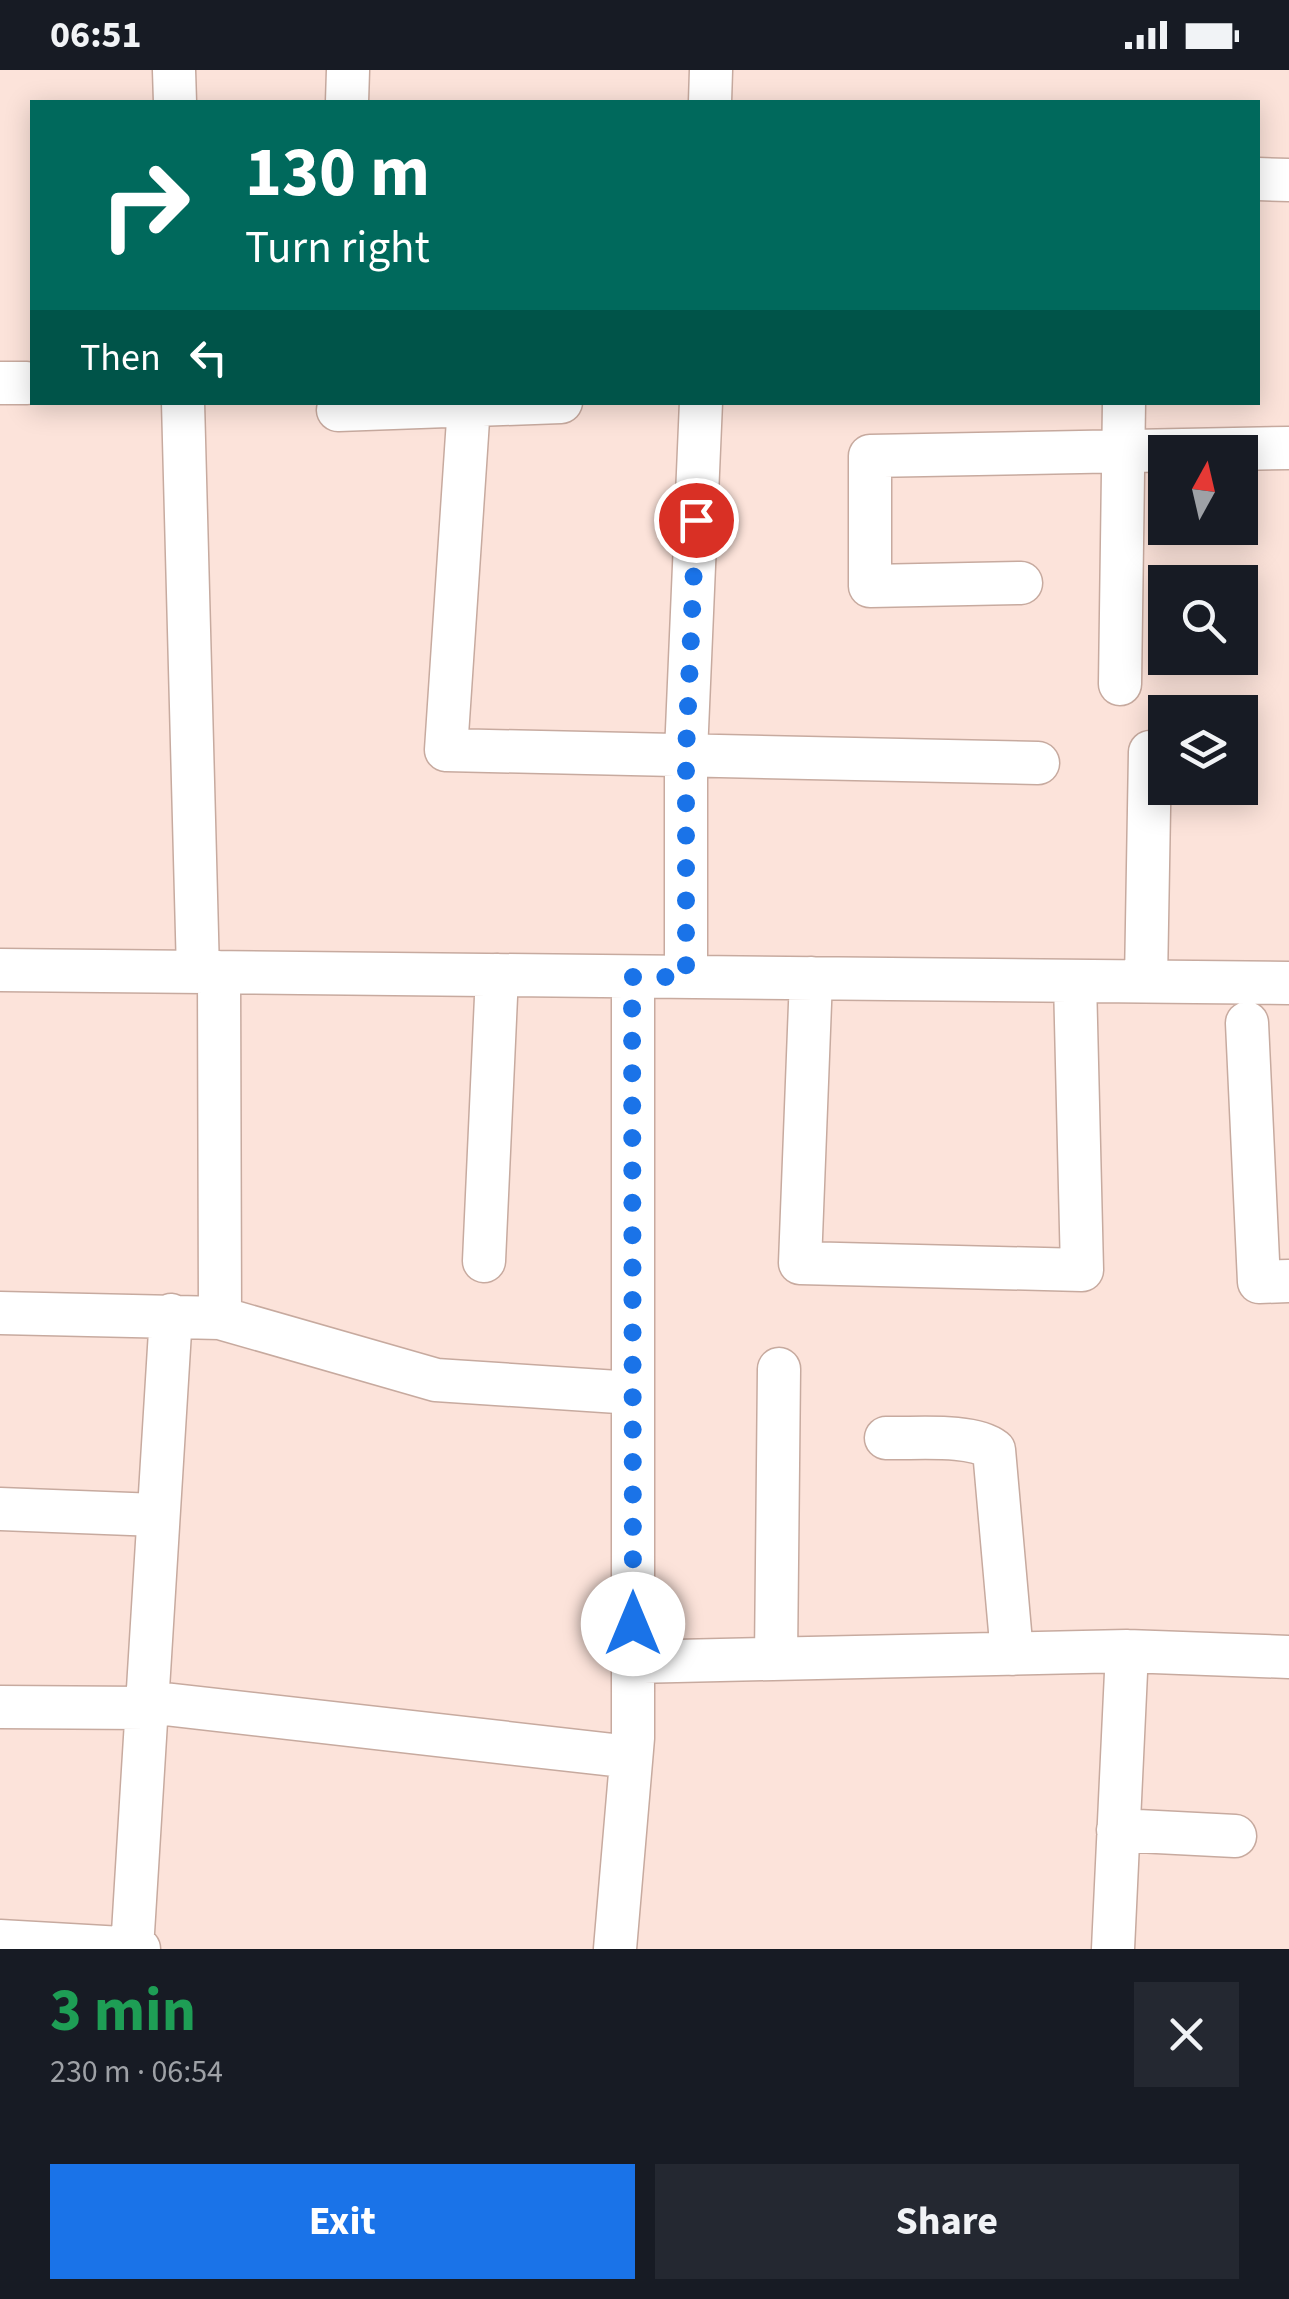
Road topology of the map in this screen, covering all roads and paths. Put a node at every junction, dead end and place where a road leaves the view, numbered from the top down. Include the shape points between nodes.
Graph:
1 (174, 70) edge
2 (348, 70) edge
3 (711, 70) edge
4 (175, 100) edge
5 (348, 100) edge
6 (710, 100) edge
7 (1260, 180) edge
8 (1289, 180) edge
9 (183, 405) edge
10 (492, 405) edge
11 (700, 405) edge
12 (1124, 405) edge
13 (469, 406) junction
14 (338, 410) dead end
15 (1289, 448) edge
16 (1122, 453) junction
17 (1021, 583) dead end
18 (1120, 684) dead end
19 (686, 753) junction
20 (1038, 763) dead end
21 (1149, 805) edge
22 (0, 970) edge
23 (209, 972) junction
24 (498, 975) junction
25 (632, 977) junction
26 (686, 977) junction
27 (811, 978) junction
28 (1074, 981) junction
29 (1146, 981) junction
30 (1289, 984) edge
31 (1248, 1023) dead end
32 (484, 1261) dead end
33 (1289, 1282) edge
34 (0, 1312) edge
35 (171, 1316) junction
36 (220, 1318) junction
37 (779, 1369) dead end
38 (633, 1393) junction
39 (886, 1438) dead end
40 (0, 1509) edge
41 (157, 1515) junction
42 (1127, 1651) junction
43 (1012, 1654) junction
44 (1289, 1657) edge
45 (776, 1659) junction
46 (633, 1662) junction
47 (146, 1704) junction
48 (0, 1707) edge
49 (632, 1757) junction
50 (1118, 1830) junction
51 (1235, 1836) dead end
52 (4, 1944) edge
53 (132, 1948) edge
54 (139, 1949) edge
55 (615, 1949) edge
56 (1112, 1949) edge

1 - 4 street
2 - 5 street
3 - 6 street
7 - 8 street
9 - 23 street
10 - 13 street
11 - 19 street
12 - 16 street
13 - 14 street
13 - 19 street via 446,750
15 - 16 street
16 - 17 street via 870,456 870,586
16 - 18 street
19 - 20 street
19 - 26 street
21 - 29 street
22 - 23 street
23 - 24 street
23 - 36 street
24 - 25 street
24 - 32 street
25 - 26 street
25 - 38 street
26 - 27 street
27 - 28 street
27 - 28 street via 800,1263 1082,1270
28 - 29 street
29 - 30 street
31 - 33 street via 1259,1282
34 - 35 street
35 - 36 street
35 - 41 street
36 - 38 street via 436,1380
37 - 45 street
38 - 46 street
39 - 43 street via 968,1440 994,1450
40 - 41 street
41 - 47 street
42 - 43 street
42 - 44 street
42 - 50 street
43 - 45 street
45 - 46 street
46 - 49 street
47 - 48 street
47 - 49 street
47 - 53 street
49 - 55 street
50 - 51 street
50 - 56 street
52 - 53 street
53 - 54 street

